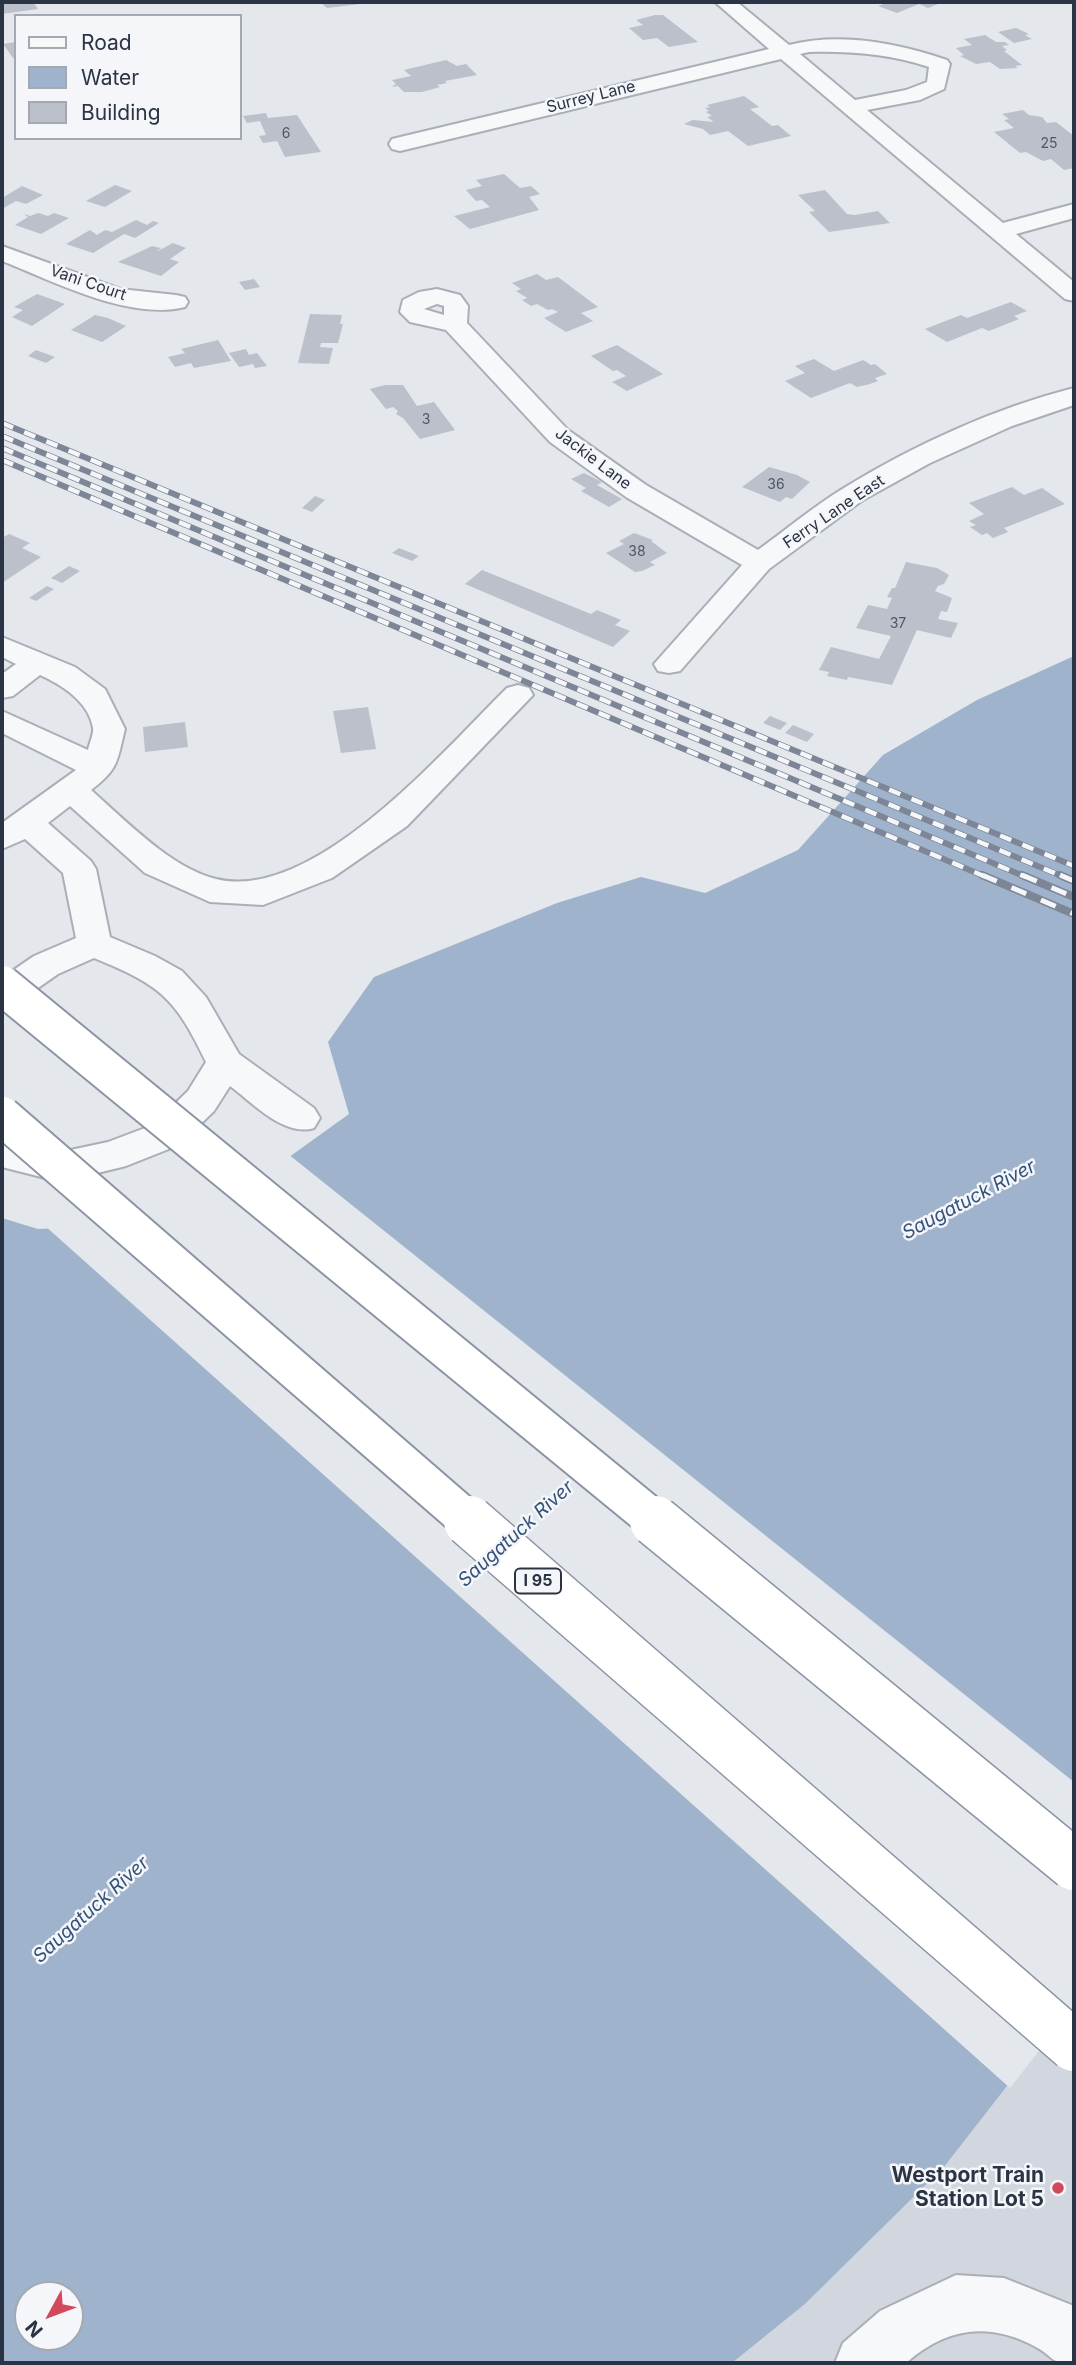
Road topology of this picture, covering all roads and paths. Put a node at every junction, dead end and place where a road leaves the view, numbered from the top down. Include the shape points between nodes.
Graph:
1 (725, 2) edge
2 (783, 51) junction
3 (851, 107) junction
4 (400, 144) dead end
5 (1074, 211) edge
6 (1000, 231) junction
7 (2, 253) edge
8 (1074, 294) edge
9 (176, 302) dead end
10 (454, 324) dead end
11 (1074, 396) edge
12 (759, 563) junction
13 (2, 646) edge
14 (37, 662) junction
15 (669, 664) dead end
16 (2, 689) edge
17 (518, 695) dead end
18 (2, 721) edge
19 (99, 768) junction
20 (71, 789) junction
21 (14, 831) edge
22 (94, 944) junction
23 (2, 985) edge
24 (2, 995) edge
25 (225, 1062) junction
26 (2, 1116) edge
27 (301, 1118) dead end
28 (2, 1152) edge
29 (1074, 1865) edge
30 (1074, 2046) edge
31 (1074, 2342) edge
32 (863, 2363) edge

1 - 2 street
2 - 3 street
2 - 3 street, Surrey Lane via 842,45 909,53 940,64 937,85
2 - 4 street, Surrey Lane
3 - 6 street
5 - 6 street
6 - 8 street
7 - 9 street, Vani Court via 115,296
10 - 12 street, Jackie Lane via 559,436 636,491
11 - 12 street, Ferry Lane East via 1003,420 920,457 853,494
12 - 15 street, Ferry Lane East
13 - 14 street
14 - 16 street
14 - 19 street via 64,674 94,696 109,729
17 - 20 street via 395,818 320,870 263,893 211,890 157,865
18 - 19 street
19 - 20 street
20 - 21 street
21 - 22 street via 79,869
22 - 24 street via 46,965
22 - 25 street via 172,981 208,1028
23 - 29 highway, bridge
25 - 27 street
25 - 28 street via 201,1101 166,1135 113,1156 61,1167
26 - 30 highway, I 95, bridge
31 - 32 street via 1058,2328 1004,2306 956,2303 900,2331

